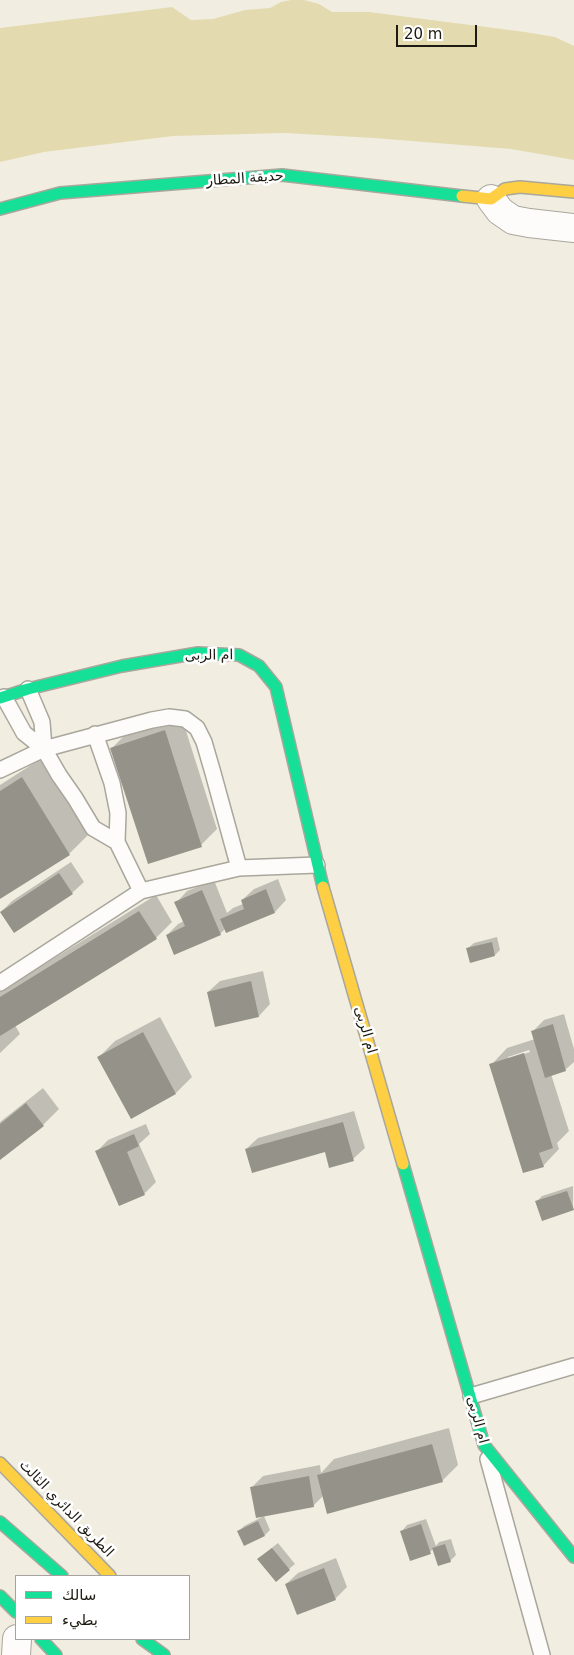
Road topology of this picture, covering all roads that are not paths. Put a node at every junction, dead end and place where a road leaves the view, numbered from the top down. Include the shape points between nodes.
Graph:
1 (574, 192) edge
2 (491, 199) junction
3 (0, 209) edge
4 (574, 228) edge
5 (28, 689) junction
6 (2, 697) edge
7 (95, 734) junction
8 (44, 748) junction
9 (0, 770) edge
10 (118, 842) junction
11 (317, 865) junction
12 (239, 868) junction
13 (142, 891) junction
14 (2, 978) edge
15 (574, 1366) edge
16 (471, 1396) junction
17 (484, 1445) junction
18 (0, 1463) edge
19 (0, 1522) edge
20 (574, 1556) edge
21 (61, 1575) edge
22 (109, 1575) edge
23 (0, 1596) edge
24 (15, 1611) edge
25 (17, 1640) edge
26 (42, 1640) edge
27 (143, 1640) edge
28 (16, 1655) edge
29 (56, 1655) edge
30 (164, 1655) edge
31 (542, 1655) edge

1 - 2 main road via 520,187 505,189
2 - 3 main road, حديقة المطار via 282,175 60,193
2 - 4 street via 513,220
5 - 6 main road, ام الربى
5 - 8 lane via 42,722
5 - 11 main road, ام الربى via 122,666 198,653 239,655 259,666 276,687
6 - 8 lane via 24,733
7 - 8 lane
7 - 10 lane via 112,783 118,813
7 - 12 lane via 169,717 185,719 197,728 214,773
8 - 9 lane
8 - 10 lane via 93,828
10 - 13 lane
11 - 12 lane
11 - 16 main road, ام الربى
12 - 13 lane
13 - 14 lane
15 - 16 lane
16 - 17 main road, ام الربى
17 - 20 main road
17 - 31 lane, ام الربى
18 - 22 main road, الطريق الدائري الثالث
19 - 21 main road
23 - 24 main road
25 - 28 street
26 - 29 main road
27 - 30 main road

